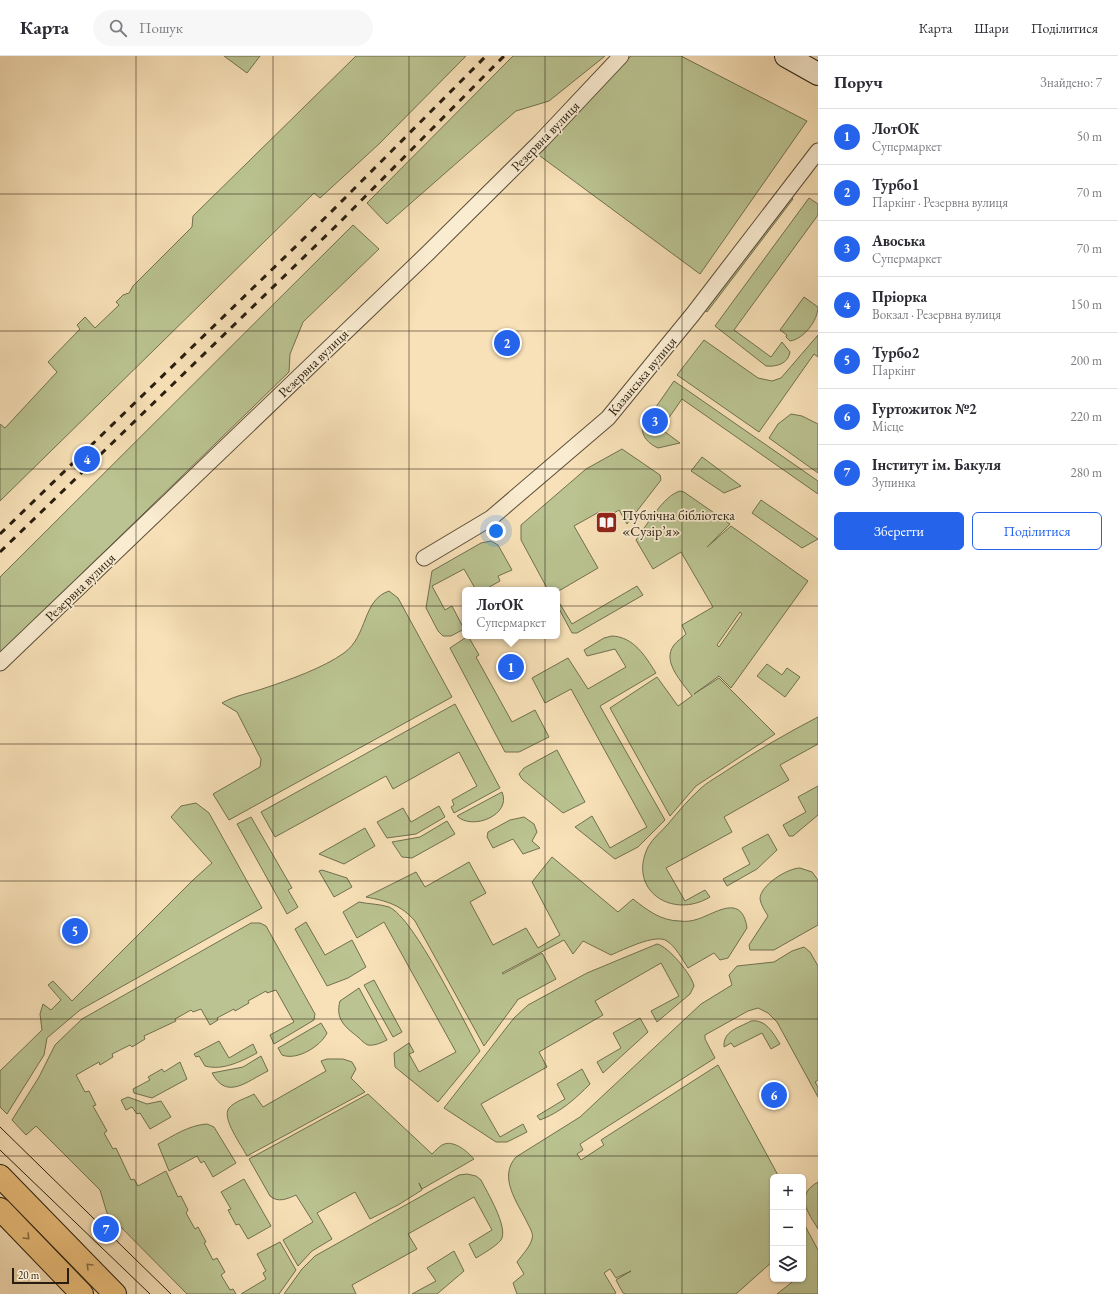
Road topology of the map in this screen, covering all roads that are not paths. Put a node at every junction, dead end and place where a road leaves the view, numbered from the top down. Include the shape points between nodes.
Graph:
1 (621, 56) edge
2 (786, 56) edge
3 (818, 74) edge
4 (818, 151) edge
5 (424, 558) dead end
6 (0, 663) edge
7 (0, 1176) edge
8 (0, 1209) edge
9 (82, 1294) edge
10 (115, 1294) edge

1 - 6 street, Резервна вулиця via 541,141 429,252
2 - 3 main road
4 - 5 street, Казанська вулиця via 693,314 608,418 491,518
10 -> 7 main road
8 -> 9 main road

